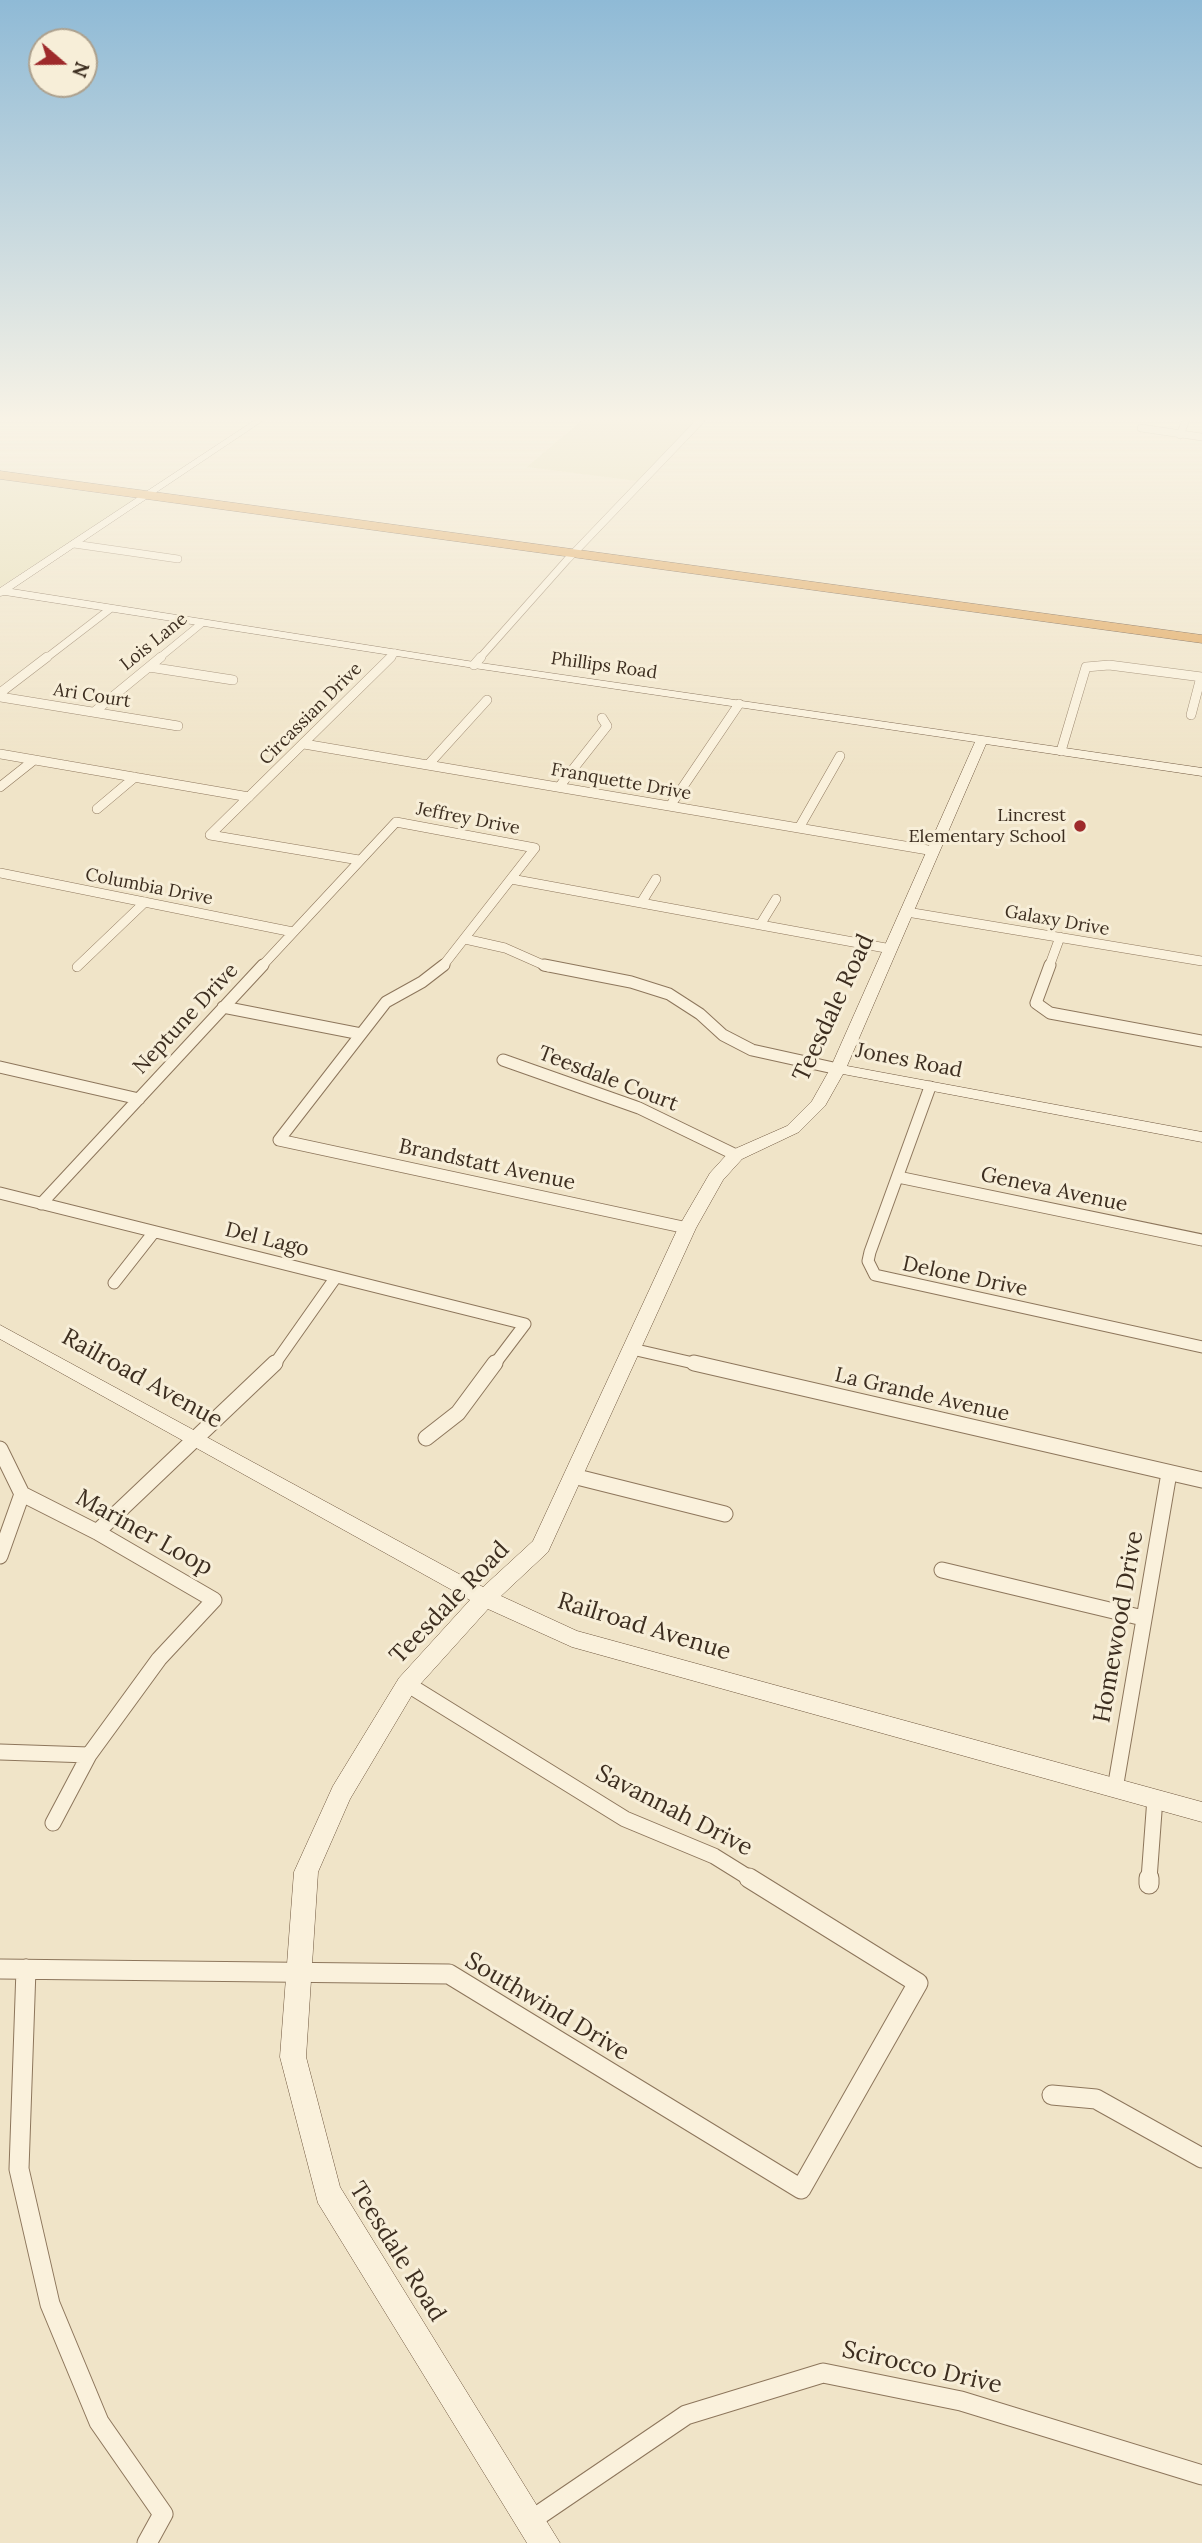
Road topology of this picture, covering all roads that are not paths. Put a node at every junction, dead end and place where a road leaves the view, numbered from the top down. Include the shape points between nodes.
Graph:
1 (82, 539) edge
2 (454, 539) edge
3 (588, 539) edge
4 (74, 544) junction
5 (572, 555) junction
6 (178, 559) dead end
7 (1, 592) edge
8 (110, 610) junction
9 (202, 624) junction
10 (1202, 639) edge
11 (395, 653) junction
12 (474, 665) junction
13 (149, 667) junction
14 (1201, 677) edge
15 (233, 680) dead end
16 (0, 695) edge
17 (487, 700) dead end
18 (739, 704) junction
19 (94, 712) junction
20 (1191, 716) dead end
21 (602, 718) dead end
22 (178, 726) dead end
23 (982, 740) junction
24 (304, 744) junction
25 (1060, 751) junction
26 (0, 754) edge
27 (840, 757) dead end
28 (34, 760) junction
29 (428, 765) junction
30 (1202, 772) edge
31 (135, 777) junction
32 (0, 787) edge
33 (559, 787) junction
34 (249, 797) junction
35 (670, 806) junction
36 (97, 809) dead end
37 (799, 828) junction
38 (934, 850) junction
39 (359, 860) junction
40 (0, 873) edge
41 (511, 879) junction
42 (656, 879) dead end
43 (776, 899) dead end
44 (145, 902) junction
45 (641, 903) junction
46 (907, 912) junction
47 (761, 925) junction
48 (293, 932) junction
49 (1060, 937) junction
50 (465, 939) junction
51 (891, 948) junction
52 (1202, 961) edge
53 (77, 967) dead end
54 (223, 1007) junction
55 (361, 1034) junction
56 (1202, 1041) edge
57 (503, 1060) dead end
58 (0, 1067) edge
59 (838, 1069) junction
60 (930, 1087) junction
61 (139, 1099) junction
62 (1202, 1137) edge
63 (736, 1155) junction
64 (898, 1177) junction
65 (0, 1193) edge
66 (41, 1204) junction
67 (687, 1228) junction
68 (154, 1232) junction
69 (1202, 1240) edge
70 (336, 1278) junction
71 (114, 1283) dead end
72 (0, 1331) edge
73 (1202, 1348) edge
74 (632, 1349) junction
75 (426, 1438) dead end
76 (197, 1439) junction
77 (0, 1449) edge
78 (1169, 1474) junction
79 (573, 1476) junction
80 (1202, 1480) edge
81 (22, 1494) junction
82 (725, 1514) dead end
83 (97, 1532) junction
84 (0, 1556) edge
85 (942, 1570) dead end
86 (485, 1598) junction
87 (1143, 1618) junction
88 (407, 1684) junction
89 (0, 1752) edge
90 (89, 1755) junction
91 (1115, 1789) junction
92 (1156, 1798) junction
93 (1202, 1812) edge
94 (53, 1823) dead end
95 (1149, 1884) dead end
96 (0, 1969) edge
97 (26, 1969) junction
98 (298, 1972) junction
99 (918, 1983) joint
100 (1052, 2095) dead end
101 (1202, 2158) edge
102 (1202, 2475) edge
103 (533, 2519) junction
104 (147, 2543) edge
105 (545, 2543) edge

1 - 4 street
2 - 5 highway
3 - 5 street
4 - 6 street
4 - 7 street
5 - 10 highway
5 - 12 street
7 - 8 street, Phillips Road
8 - 9 street, Phillips Road
8 - 16 street
9 - 11 street, Phillips Road
9 - 13 street, Lois Lane
11 - 12 street, Phillips Road
11 - 24 street, Circassian Drive
12 - 18 street, Phillips Road
13 - 15 street
13 - 19 street, Lois Lane
14 - 20 street
14 - 25 street via 1101,664 1086,667
16 - 19 street, Ari Court
17 - 29 street
18 - 23 street, Phillips Road
18 - 35 street
19 - 22 street, Ari Court
21 - 33 street via 607,726
23 - 25 street, Phillips Road
23 - 38 street, Teesdale Road
24 - 29 street, Franquette Drive
24 - 34 street, Circassian Drive
25 - 30 street, Phillips Road
26 - 28 street
27 - 37 street
28 - 31 street
28 - 32 street
29 - 33 street, Franquette Drive
31 - 34 street
31 - 36 street
33 - 35 street, Franquette Drive
34 - 39 street via 211,835
35 - 37 street, Franquette Drive
37 - 38 street, Franquette Drive
38 - 46 street, Teesdale Road
39 - 41 street, Jeffrey Drive via 396,822 535,848
39 - 48 street, Neptune Drive
40 - 44 street, Columbia Drive
41 - 45 street
41 - 50 street
42 - 45 street
43 - 47 street
44 - 48 street, Columbia Drive
44 - 53 street
45 - 47 street
46 - 49 street, Galaxy Drive
46 - 51 street, Teesdale Road
47 - 51 street
48 - 54 street, Neptune Drive
49 - 52 street, Galaxy Drive
49 - 56 street via 1036,1003 1050,1013
50 - 55 street via 447,963 386,1002
50 - 59 street, Jones Road via 505,948 548,967 670,994 723,1035 752,1050
51 - 59 street, Teesdale Road
54 - 55 street
54 - 61 street, Neptune Drive
55 - 67 street, Brandstatt Avenue via 279,1140
57 - 63 street, Teesdale Court via 639,1108
58 - 61 street
59 - 60 street, Jones Road
59 - 63 street, Teesdale Road via 819,1103 793,1129
60 - 62 street, Jones Road
60 - 64 street, Delone Drive
61 - 66 street, Neptune Drive
63 - 67 street, Teesdale Road via 716,1177
64 - 69 street, Geneva Avenue
64 - 73 street, Delone Drive via 870,1252 868,1261 875,1275
65 - 66 street, Del Lago
66 - 68 street, Del Lago
67 - 74 street, Teesdale Road
68 - 70 street, Del Lago
68 - 71 street
70 - 75 street, Del Lago via 524,1324 458,1413
70 - 76 street via 270,1371
72 - 76 street, Railroad Avenue
74 - 78 street, La Grande Avenue
74 - 79 street, Teesdale Road
76 - 83 street
76 - 86 street, Railroad Avenue
77 - 81 street
78 - 80 street, La Grande Avenue
78 - 87 street, Homewood Drive
79 - 82 street
79 - 86 street, Teesdale Road via 541,1546
81 - 83 street, Mariner Loop
81 - 84 street
83 - 90 street, Mariner Loop via 214,1600 159,1659
85 - 87 street
86 - 88 street, Teesdale Road
86 - 91 street, Railroad Avenue via 572,1638
87 - 91 street, Homewood Drive
88 - 98 street, Teesdale Road via 341,1793 306,1872
88 - 99 street, Savannah Drive via 625,1819 714,1856
89 - 90 street
90 - 94 street, Mariner Loop
91 - 92 street, Railroad Avenue
92 - 93 street, Railroad Avenue
92 - 95 street
96 - 97 street, Southwind Drive
97 - 98 street, Southwind Drive
97 - 104 street via 19,2169 55,2316 99,2422 163,2514
98 - 99 street, Southwind Drive via 449,1974 801,2189
98 - 103 street, Teesdale Road via 293,2057 328,2193
100 - 101 street via 1096,2099
102 - 103 street, Scirocco Drive via 961,2401 823,2373 686,2415
103 - 105 street, Teesdale Road

